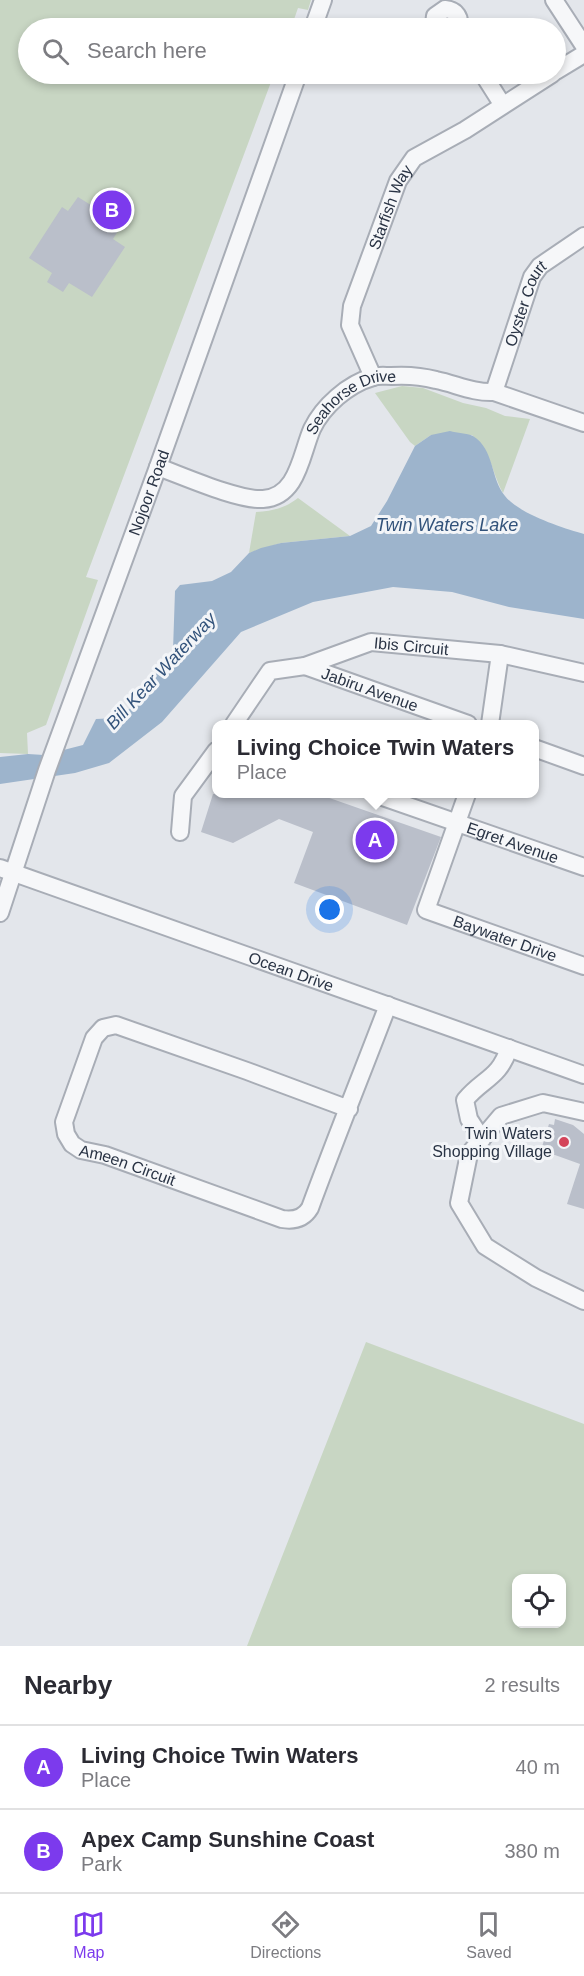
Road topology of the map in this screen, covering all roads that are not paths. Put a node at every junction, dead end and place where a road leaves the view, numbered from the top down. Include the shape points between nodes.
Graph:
1 (324, 0) edge
2 (554, 0) edge
3 (445, 5) edge
4 (317, 18) edge
5 (434, 18) edge
6 (458, 18) edge
7 (566, 18) edge
8 (566, 18) edge
9 (584, 46) edge
10 (584, 54) edge
11 (566, 65) edge
12 (293, 84) edge
13 (489, 84) edge
14 (534, 84) edge
15 (502, 104) junction
16 (584, 236) edge
17 (374, 377) junction
18 (494, 392) junction
19 (584, 423) edge
20 (158, 468) junction
21 (500, 654) junction
22 (305, 666) junction
23 (584, 673) edge
24 (237, 720) edge
25 (457, 720) edge
26 (491, 720) edge
27 (539, 750) edge
28 (212, 756) edge
29 (584, 766) edge
30 (386, 798) edge
31 (466, 798) edge
32 (457, 822) junction
33 (180, 832) dead end
34 (584, 867) edge
35 (7, 870) edge
36 (0, 913) edge
37 (584, 966) edge
38 (388, 1005) junction
39 (509, 1048) junction
40 (584, 1075) edge
41 (349, 1109) junction
42 (584, 1112) edge
43 (482, 1139) junction
44 (584, 1301) edge

1 - 4 street
2 - 7 street
3 - 5 street
3 - 6 street
8 - 9 street
10 - 11 street, Starfish Way
12 - 20 street, Nojoor Road
13 - 15 street
14 - 15 street, Starfish Way
15 - 17 street, Starfish Way via 414,158 398,181 352,306 350,325
16 - 18 street, Oyster Court via 540,266 532,277
17 - 18 street, Seahorse Drive via 406,375 480,393
17 - 20 street, Seahorse Drive via 350,388 327,407 312,428 295,478 282,492 264,500 238,496
18 - 19 street, Seahorse Drive
20 - 35 street, Nojoor Road
21 - 22 street, Ibis Circuit via 371,642
21 - 23 street, Ibis Circuit
21 - 26 street
22 - 24 street, Ibis Circuit via 270,671
22 - 25 street, Jabiru Avenue
27 - 29 street
28 - 33 street via 183,796
30 - 32 street, Egret Avenue
31 - 32 street
32 - 34 street, Egret Avenue
32 - 37 street, Baywater Drive via 426,910
35 - 36 street, Nojoor Road
35 - 38 street, Ocean Drive
38 - 39 street, Ocean Drive
38 - 41 street, Ameen Circuit
39 - 40 street, Ocean Drive
39 - 43 street via 504,1063 492,1078 465,1100 469,1119
41 - 41 street, Ameen Circuit via 310,1208 302,1217 290,1220 81,1150 72,1144 64,1128 94,1038 103,1028 116,1025
42 - 43 street via 543,1103 501,1116
43 - 44 street via 469,1154 459,1203 485,1246 536,1278

